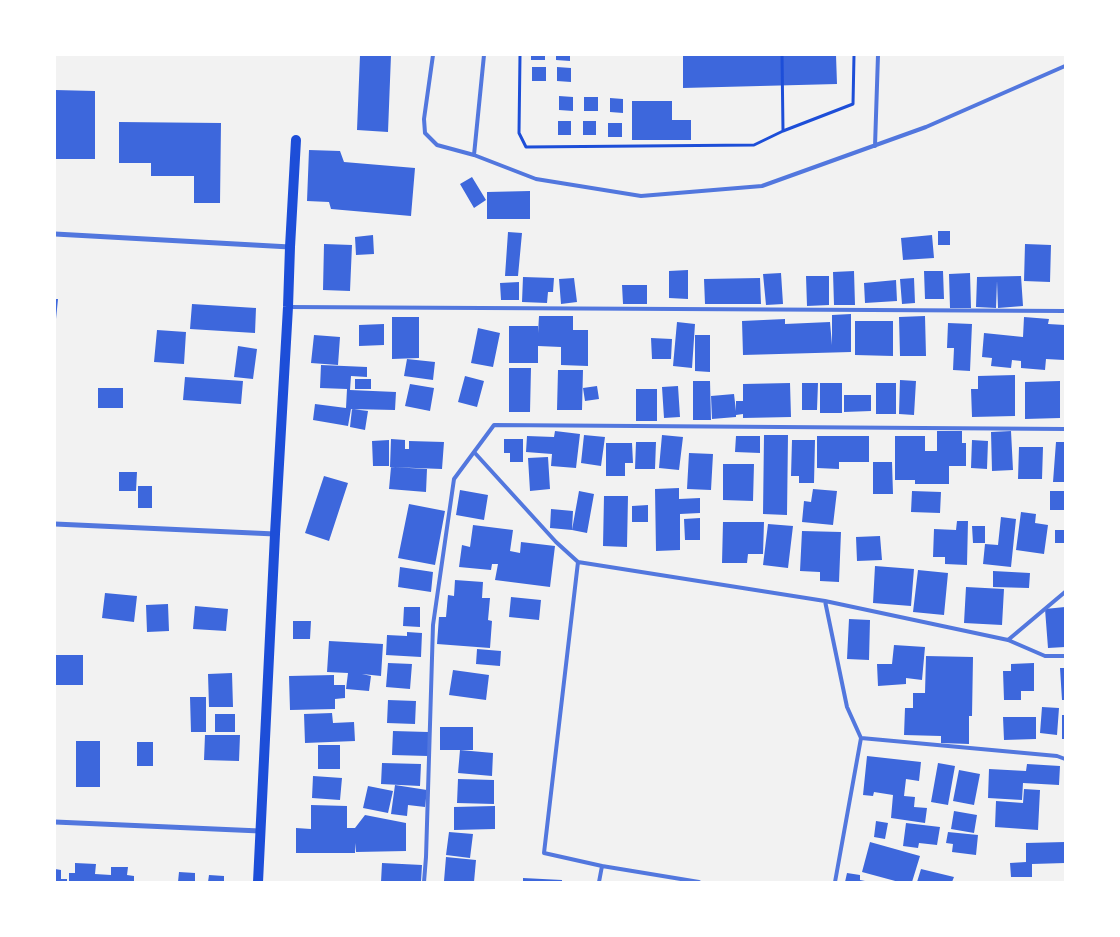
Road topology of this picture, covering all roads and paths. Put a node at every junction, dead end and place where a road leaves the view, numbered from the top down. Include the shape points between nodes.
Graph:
1 (433, 55) edge
2 (484, 55) edge
3 (520, 55) edge
4 (782, 55) edge
5 (854, 55) edge
6 (878, 55) edge
7 (1065, 66) edge
8 (783, 131) junction
9 (296, 140) dead end
10 (875, 146) junction
11 (474, 156) junction
12 (55, 234) edge
13 (290, 247) junction
14 (288, 307) junction
15 (1065, 311) edge
16 (1065, 429) edge
17 (474, 452) junction
18 (55, 524) edge
19 (275, 534) junction
20 (578, 562) junction
21 (1065, 592) edge
22 (825, 601) junction
23 (1008, 640) junction
24 (1065, 656) edge
25 (861, 738) junction
26 (1065, 759) edge
27 (55, 822) edge
28 (260, 831) junction
29 (602, 866) junction
30 (258, 882) edge
31 (424, 882) edge
32 (598, 882) edge
33 (700, 882) edge
34 (835, 882) edge

1 - 11 lane via 425,133 437,145
2 - 11 lane
3 - 8 path via 519,133 526,148 754,145
4 - 8 path
5 - 8 path via 852,104
6 - 10 lane
7 - 10 lane
9 - 13 main road
10 - 11 lane via 762,186 642,196 536,180
12 - 13 street
13 - 14 main road
14 - 15 lane
14 - 19 main road
16 - 17 lane via 494,425
17 - 20 lane
17 - 31 lane via 454,479 432,625
18 - 19 street
19 - 28 main road
20 - 22 lane
20 - 29 lane via 544,853
21 - 23 lane
22 - 23 lane
22 - 25 lane via 848,707
23 - 24 lane via 1045,656
25 - 26 lane
25 - 34 lane
27 - 28 street
28 - 30 main road
29 - 32 lane
29 - 33 lane

